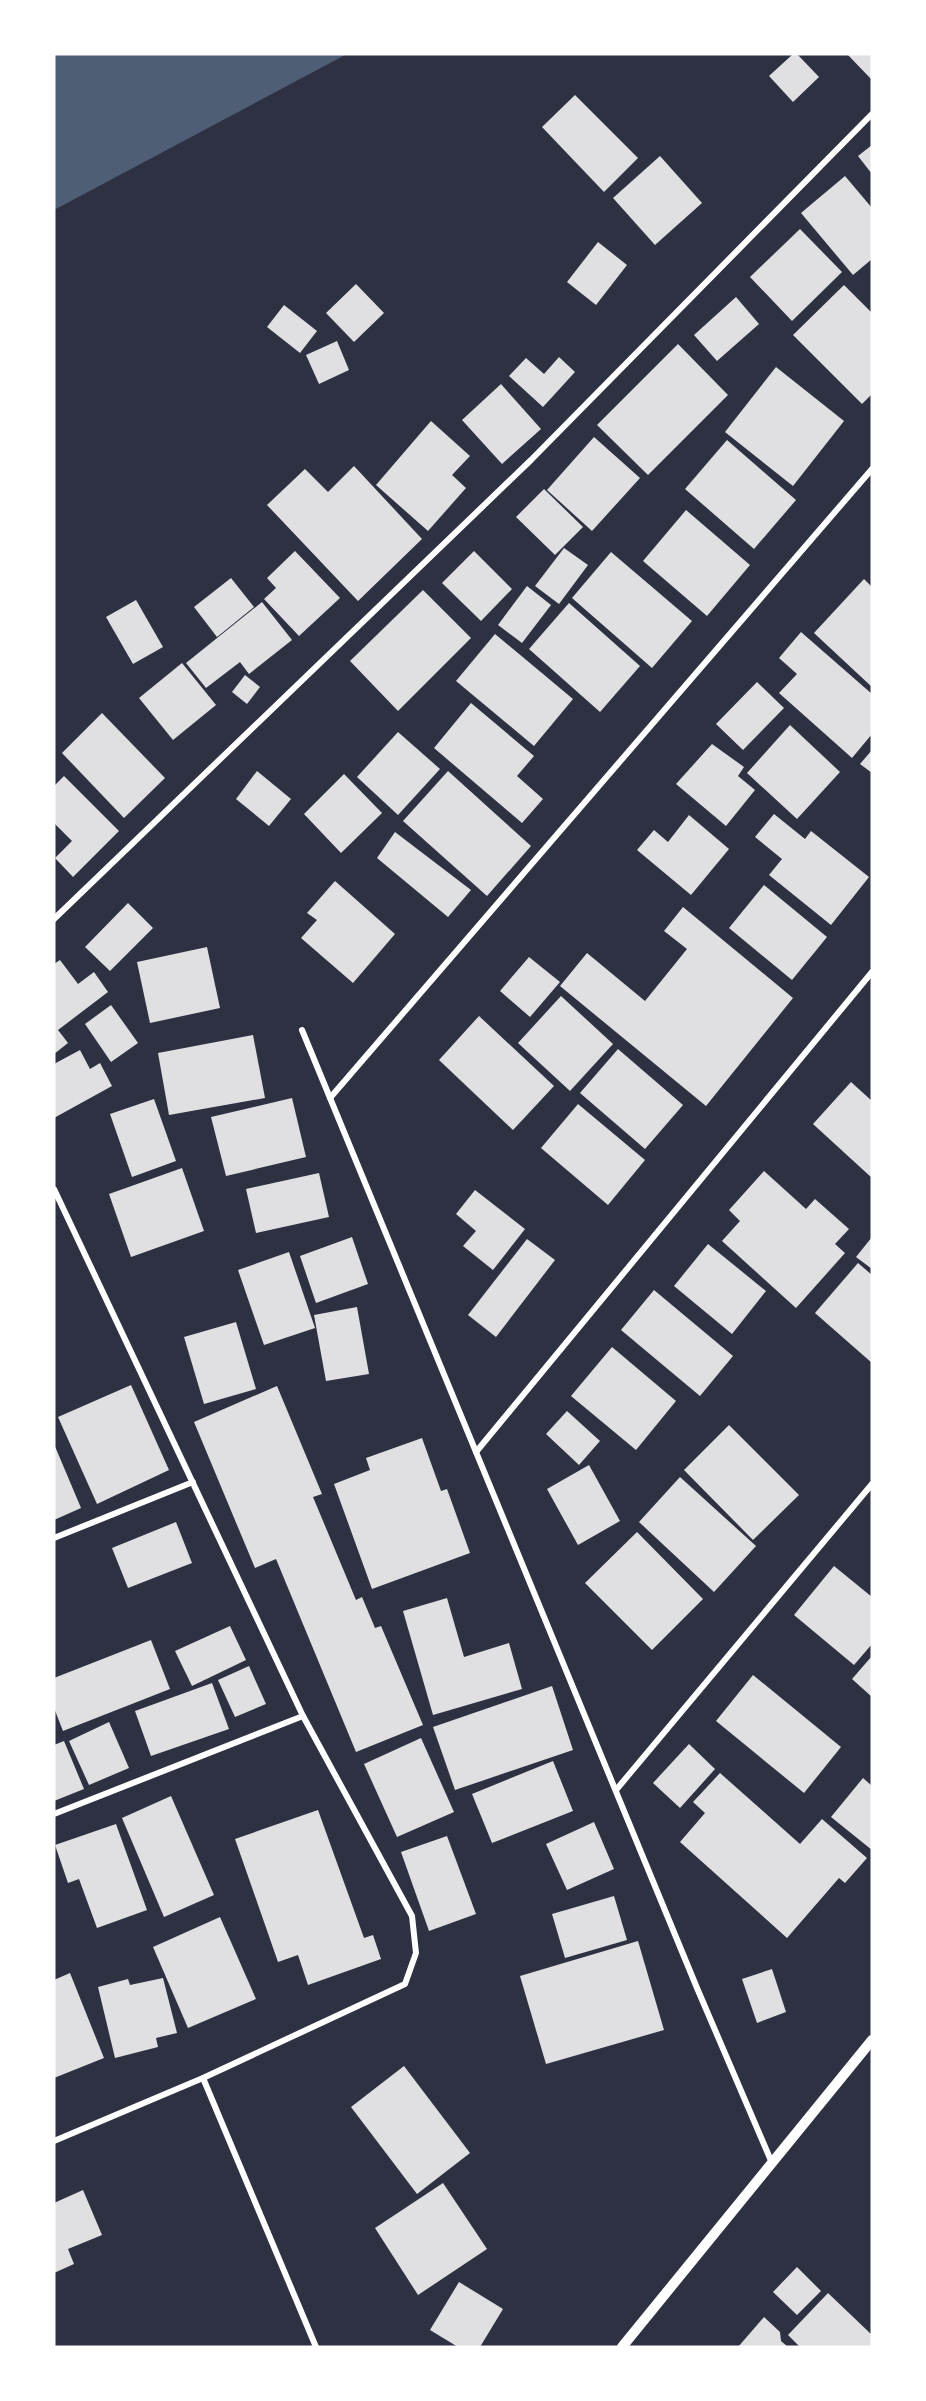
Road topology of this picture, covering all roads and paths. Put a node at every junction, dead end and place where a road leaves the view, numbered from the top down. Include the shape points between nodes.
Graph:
1 (872, 114) edge
2 (872, 469) edge
3 (54, 919) edge
4 (872, 972) edge
5 (302, 1030) dead end
6 (330, 1098) junction
7 (54, 1189) edge
8 (476, 1452) junction
9 (193, 1482) junction
10 (872, 1484) edge
11 (54, 1538) edge
12 (303, 1716) junction
13 (616, 1790) junction
14 (54, 1814) edge
15 (872, 2040) edge
16 (203, 2078) junction
17 (54, 2141) edge
18 (771, 2163) junction
19 (316, 2347) edge
20 (622, 2347) edge

1 - 3 street via 531,460
2 - 6 street
4 - 8 street
5 - 6 street
6 - 8 street
7 - 9 street
8 - 13 street
9 - 11 street
9 - 12 street
10 - 13 street
12 - 14 street
12 - 16 street via 412,1916 416,1953 405,1984
13 - 18 street
15 - 18 street
16 - 17 street
16 - 19 street
18 - 20 street

